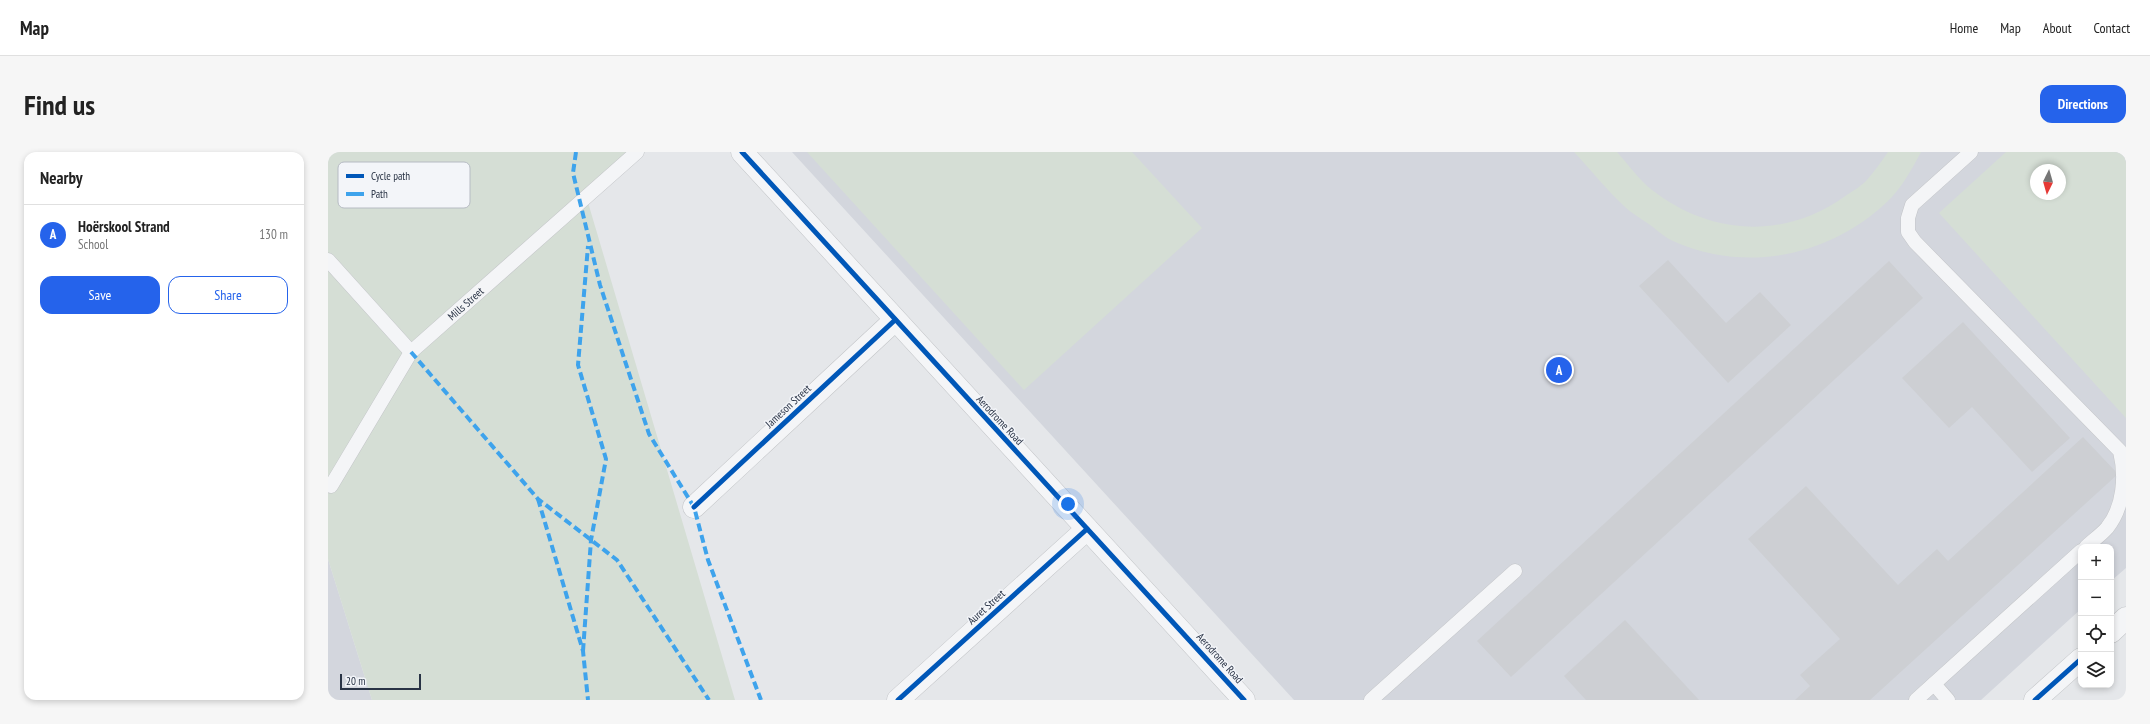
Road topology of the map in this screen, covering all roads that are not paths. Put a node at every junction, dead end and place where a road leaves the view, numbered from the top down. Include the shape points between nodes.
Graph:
1 (637, 152) edge
2 (742, 152) edge
3 (1971, 152) edge
4 (328, 260) edge
5 (895, 320) junction
6 (411, 352) junction
7 (331, 486) dead end
8 (694, 507) dead end
9 (1087, 529) junction
10 (2089, 544) edge
11 (2078, 554) edge
12 (1515, 571) dead end
13 (2126, 618) edge
14 (2114, 629) edge
15 (2078, 662) edge
16 (1934, 684) junction
17 (898, 700) edge
18 (1244, 700) edge
19 (1372, 700) edge
20 (1916, 700) edge
21 (1948, 700) edge
22 (2035, 700) edge

1 - 6 lane, Mills Street
2 - 5 street, Aerodrome Road
3 - 10 lane via 1912,205 1908,218 1908,232 2120,451 2124,465 2124,484 2118,509 2106,528
4 - 6 lane
5 - 8 street, Jameson Street
5 - 9 street, Aerodrome Road
6 - 7 lane, Mills Street
9 - 17 street, Auret Street
9 - 18 street, Aerodrome Road
11 - 16 lane
12 - 19 lane
13 - 14 street
15 - 22 street
16 - 20 lane
16 - 21 lane

